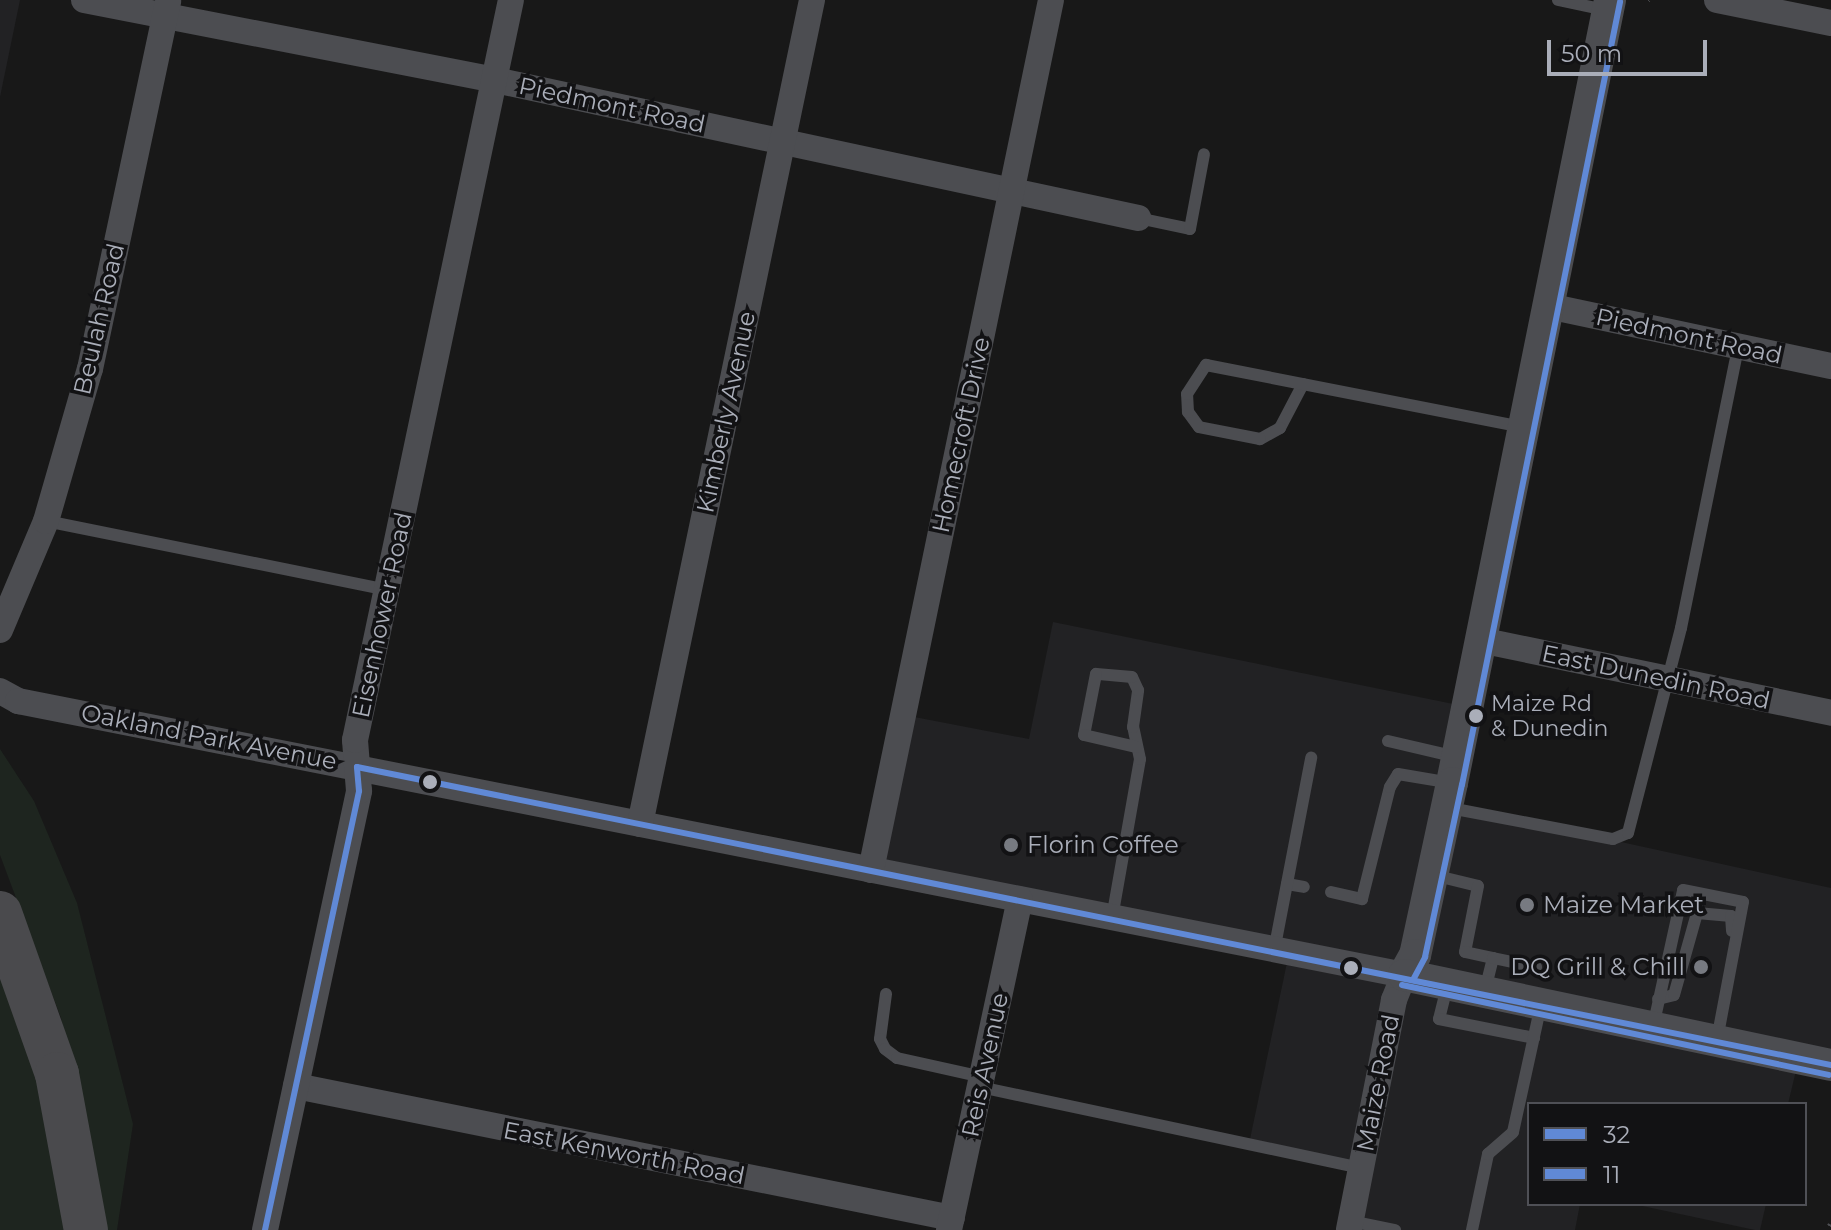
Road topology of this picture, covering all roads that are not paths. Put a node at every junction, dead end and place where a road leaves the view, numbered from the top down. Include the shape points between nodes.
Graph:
1 (84, 0) edge
2 (511, 0) edge
3 (812, 0) edge
4 (1051, 0) edge
5 (1558, 0) edge
6 (1717, 0) edge
7 (1609, 5) edge
8 (167, 8) edge
9 (1831, 23) edge
10 (495, 80) junction
11 (783, 142) junction
12 (1204, 154) dead end
13 (1011, 193) junction
14 (1138, 218) joint
15 (1548, 306) junction
16 (1738, 347) junction
17 (1831, 366) edge
18 (1303, 384) junction
19 (1523, 427) junction
20 (46, 521) junction
21 (387, 590) junction
22 (0, 630) edge
23 (1480, 640) junction
24 (1665, 679) junction
25 (0, 691) edge
26 (1831, 713) edge
27 (1388, 741) dead end
28 (1136, 747) junction
29 (1311, 758) dead end
30 (357, 767) junction
31 (1452, 782) junction
32 (640, 824) junction
33 (871, 870) junction
34 (1432, 875) junction
35 (1287, 884) junction
36 (1304, 887) dead end
37 (1331, 892) dead end
38 (1020, 900) junction
39 (0, 913) edge
40 (1112, 918) junction
41 (1274, 951) junction
42 (1493, 958) junction
43 (1536, 967) dead end
44 (1404, 975) junction
45 (1728, 981) junction
46 (1448, 984) junction
47 (1485, 991) junction
48 (886, 994) dead end
49 (1541, 1003) junction
50 (1655, 1013) junction
51 (1534, 1038) junction
52 (1716, 1042) junction
53 (1831, 1065) edge
54 (981, 1082) junction
55 (296, 1086) junction
56 (1361, 1168) junction
57 (951, 1224) edge
58 (1350, 1226) edge
59 (86, 1230) edge
60 (265, 1230) edge
61 (1395, 1230) edge
62 (1472, 1230) edge

1 - 8 street, Piedmont Road
2 - 10 street, Eisenhower Road
3 - 11 street, Kimberly Avenue
4 - 13 street, Homecroft Drive
5 - 7 lane
6 - 9 street
7 - 15 street, Maize Road
8 - 10 street, Piedmont Road
8 - 20 street, Beulah Road via 90,369
10 - 11 street, Piedmont Road
10 - 21 street, Eisenhower Road
11 - 13 street, Piedmont Road
11 - 32 street, Kimberly Avenue
12 - 14 lane via 1190,229
13 - 14 street, Piedmont Road
13 - 33 street, Homecroft Drive
15 - 16 street, Piedmont Road
15 - 19 street, Maize Road
16 - 17 street, Piedmont Road
16 - 24 lane via 1681,628
18 - 18 lane via 1206,365 1187,394 1188,412 1199,427 1260,439 1280,428
18 - 19 lane
19 - 23 street, Maize Road
20 - 21 lane
20 - 22 street, Beulah Road
21 - 30 street, Eisenhower Road via 355,740
23 - 24 street, East Dunedin Road
23 - 31 street, Maize Road
24 - 26 street, East Dunedin Road
24 - 31 lane via 1634,820 1623,839
25 - 30 street, Oakland Park Avenue via 18,701
27 - 31 lane
28 - 28 lane via 1138,684 1132,677 1096,674 1084,735
28 - 40 lane via 1140,759
29 - 35 lane
30 - 32 street, Oakland Park Avenue
30 - 55 street, Eisenhower Road via 359,791
31 - 34 street, Maize Road
31 - 37 lane via 1398,774 1390,787 1362,899
32 - 33 street, Oakland Park Avenue
33 - 38 street, Oakland Park Avenue
34 - 42 lane via 1478,886 1465,952
34 - 44 street, Maize Road via 1415,955
35 - 36 lane
35 - 41 lane
38 - 40 street, Oakland Park Avenue
38 - 54 street, Reis Avenue
39 - 59 highway via 57,1074
40 - 41 street, Oakland Park Avenue
41 - 44 street, Oakland Park Avenue
42 - 43 lane
42 - 47 lane
44 - 46 street, Oakland Park Avenue
44 - 56 street, Maize Road via 1394,1000
45 - 50 lane via 1731,916 1704,910 1691,924 1674,995
45 - 50 lane via 1743,902 1683,890
45 - 52 lane
46 - 47 street, Oakland Park Avenue
46 - 51 lane via 1439,1019
47 - 49 street, Oakland Park Avenue
48 - 54 lane via 880,1039 885,1049 897,1058
49 - 50 street, Oakland Park Avenue
49 - 51 lane
50 - 52 street, Oakland Park Avenue
51 - 62 lane via 1513,1132 1488,1154
52 - 53 street, Oakland Park Avenue
54 - 56 lane
54 - 57 street, Reis Avenue
55 - 57 street, East Kenworth Road
55 - 60 street, Eisenhower Road
56 - 58 street, Maize Road
58 - 61 lane

